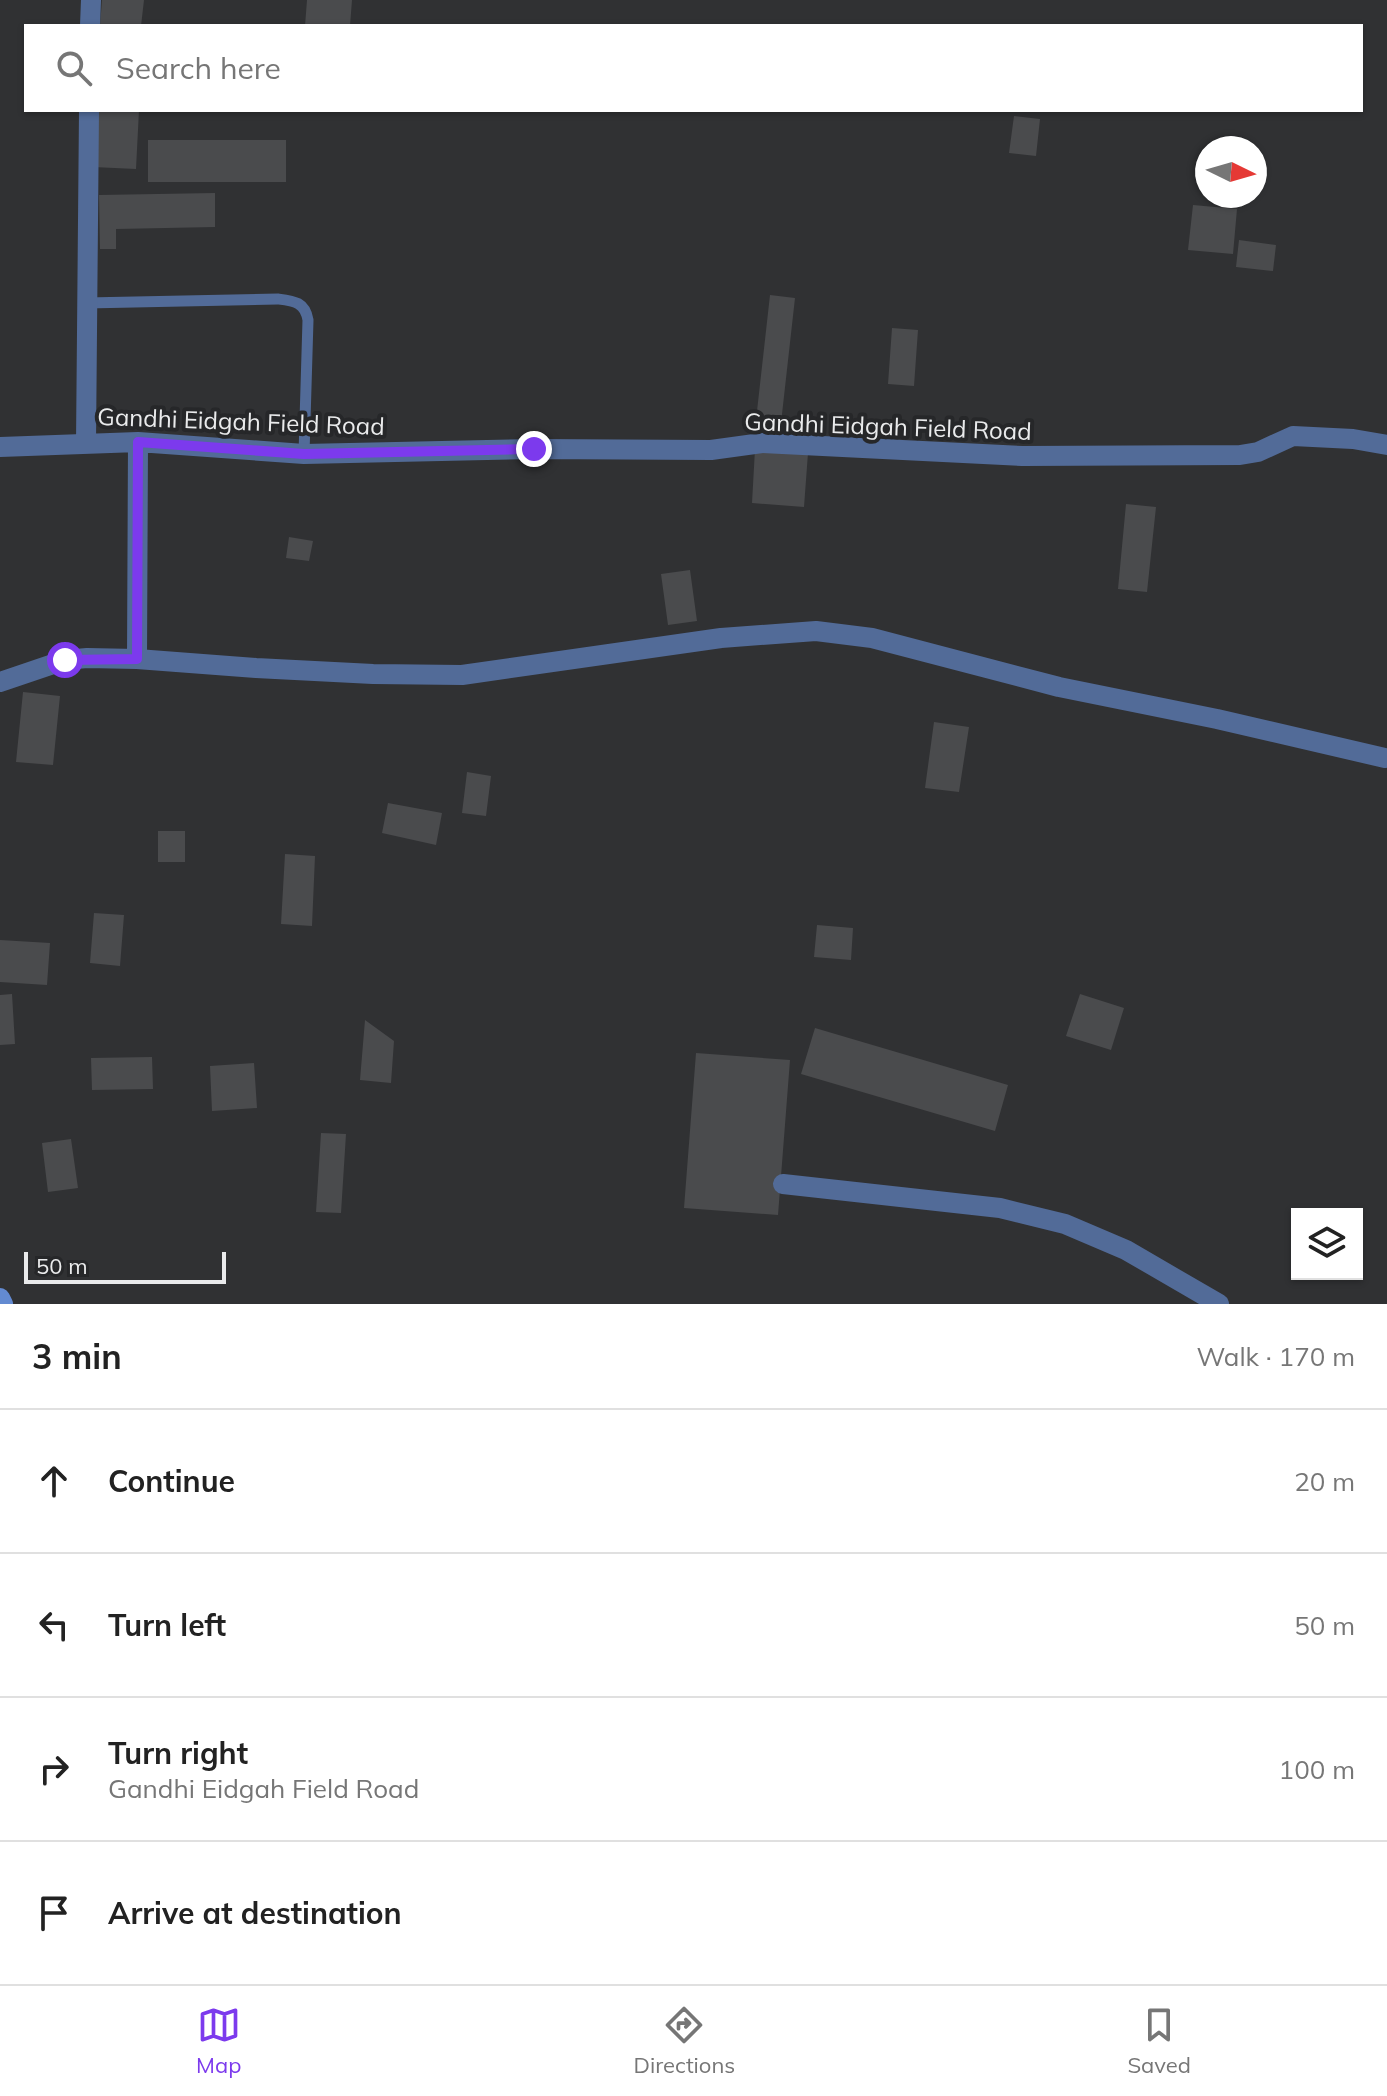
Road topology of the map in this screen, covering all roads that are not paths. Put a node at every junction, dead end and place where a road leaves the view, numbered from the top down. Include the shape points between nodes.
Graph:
1 (91, 0) edge
2 (90, 24) edge
3 (89, 112) edge
4 (86, 303) junction
5 (138, 442) junction
6 (86, 443) junction
7 (1387, 445) edge
8 (0, 447) edge
9 (304, 454) junction
10 (137, 659) junction
11 (0, 682) edge
12 (1385, 758) dead end
13 (783, 1184) dead end
14 (0, 1298) edge
15 (3, 1304) edge
16 (1219, 1304) edge

1 - 2 street
3 - 4 street
4 - 6 street
4 - 9 lane via 297,301 308,320
5 - 6 street, Gandhi Eidgah Field Road
5 - 9 street, Gandhi Eidgah Field Road
5 - 10 street
6 - 8 street, Gandhi Eidgah Field Road
7 - 9 street, Gandhi Eidgah Field Road via 1293,436 1240,455 1022,456 762,443 711,450
10 - 11 street via 65,660
10 - 12 street via 462,675 721,638 816,631 872,638 1059,687
13 - 16 street via 1000,1208 1065,1224 1126,1250
14 - 15 street

